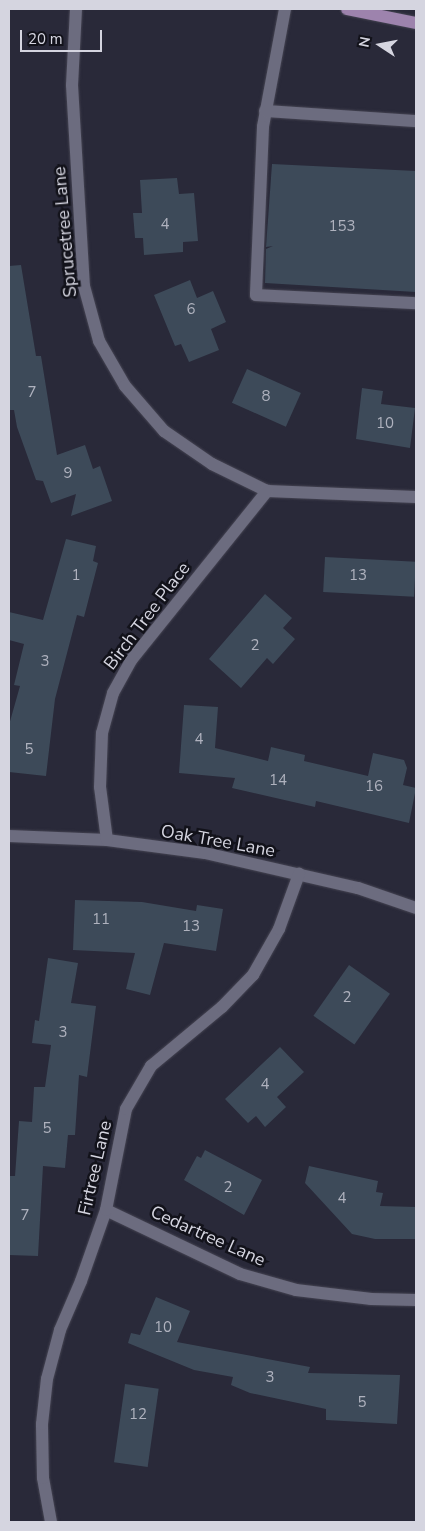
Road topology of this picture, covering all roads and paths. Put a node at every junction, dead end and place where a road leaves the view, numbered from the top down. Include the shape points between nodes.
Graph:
1 (76, 9) edge
2 (285, 9) edge
3 (347, 9) edge
4 (416, 23) edge
5 (265, 111) junction
6 (416, 121) edge
7 (416, 304) edge
8 (267, 492) junction
9 (416, 497) edge
10 (9, 836) edge
11 (107, 840) junction
12 (299, 874) junction
13 (416, 908) edge
14 (106, 1210) junction
15 (416, 1300) edge
16 (51, 1522) edge

1 - 8 street, Sprucetree Lane via 72,85 77,194 84,286 98,341 124,386 164,431 212,464
2 - 5 street
3 - 4 main road
5 - 6 street
5 - 7 street via 256,295
8 - 9 street, Sprucetree Lane
8 - 11 street, Birch Tree Place via 132,659 113,693 102,733 100,787
10 - 11 street, Oak Tree Lane
11 - 12 street, Oak Tree Lane via 205,853
12 - 13 street, Oak Tree Lane
12 - 14 street, Firtree Lane via 279,929 252,975 222,1007 152,1066 126,1109
14 - 15 street, Cedartree Lane via 240,1274 296,1290 370,1299
14 - 16 street, Firtree Lane via 60,1330 47,1379 42,1424 43,1478

